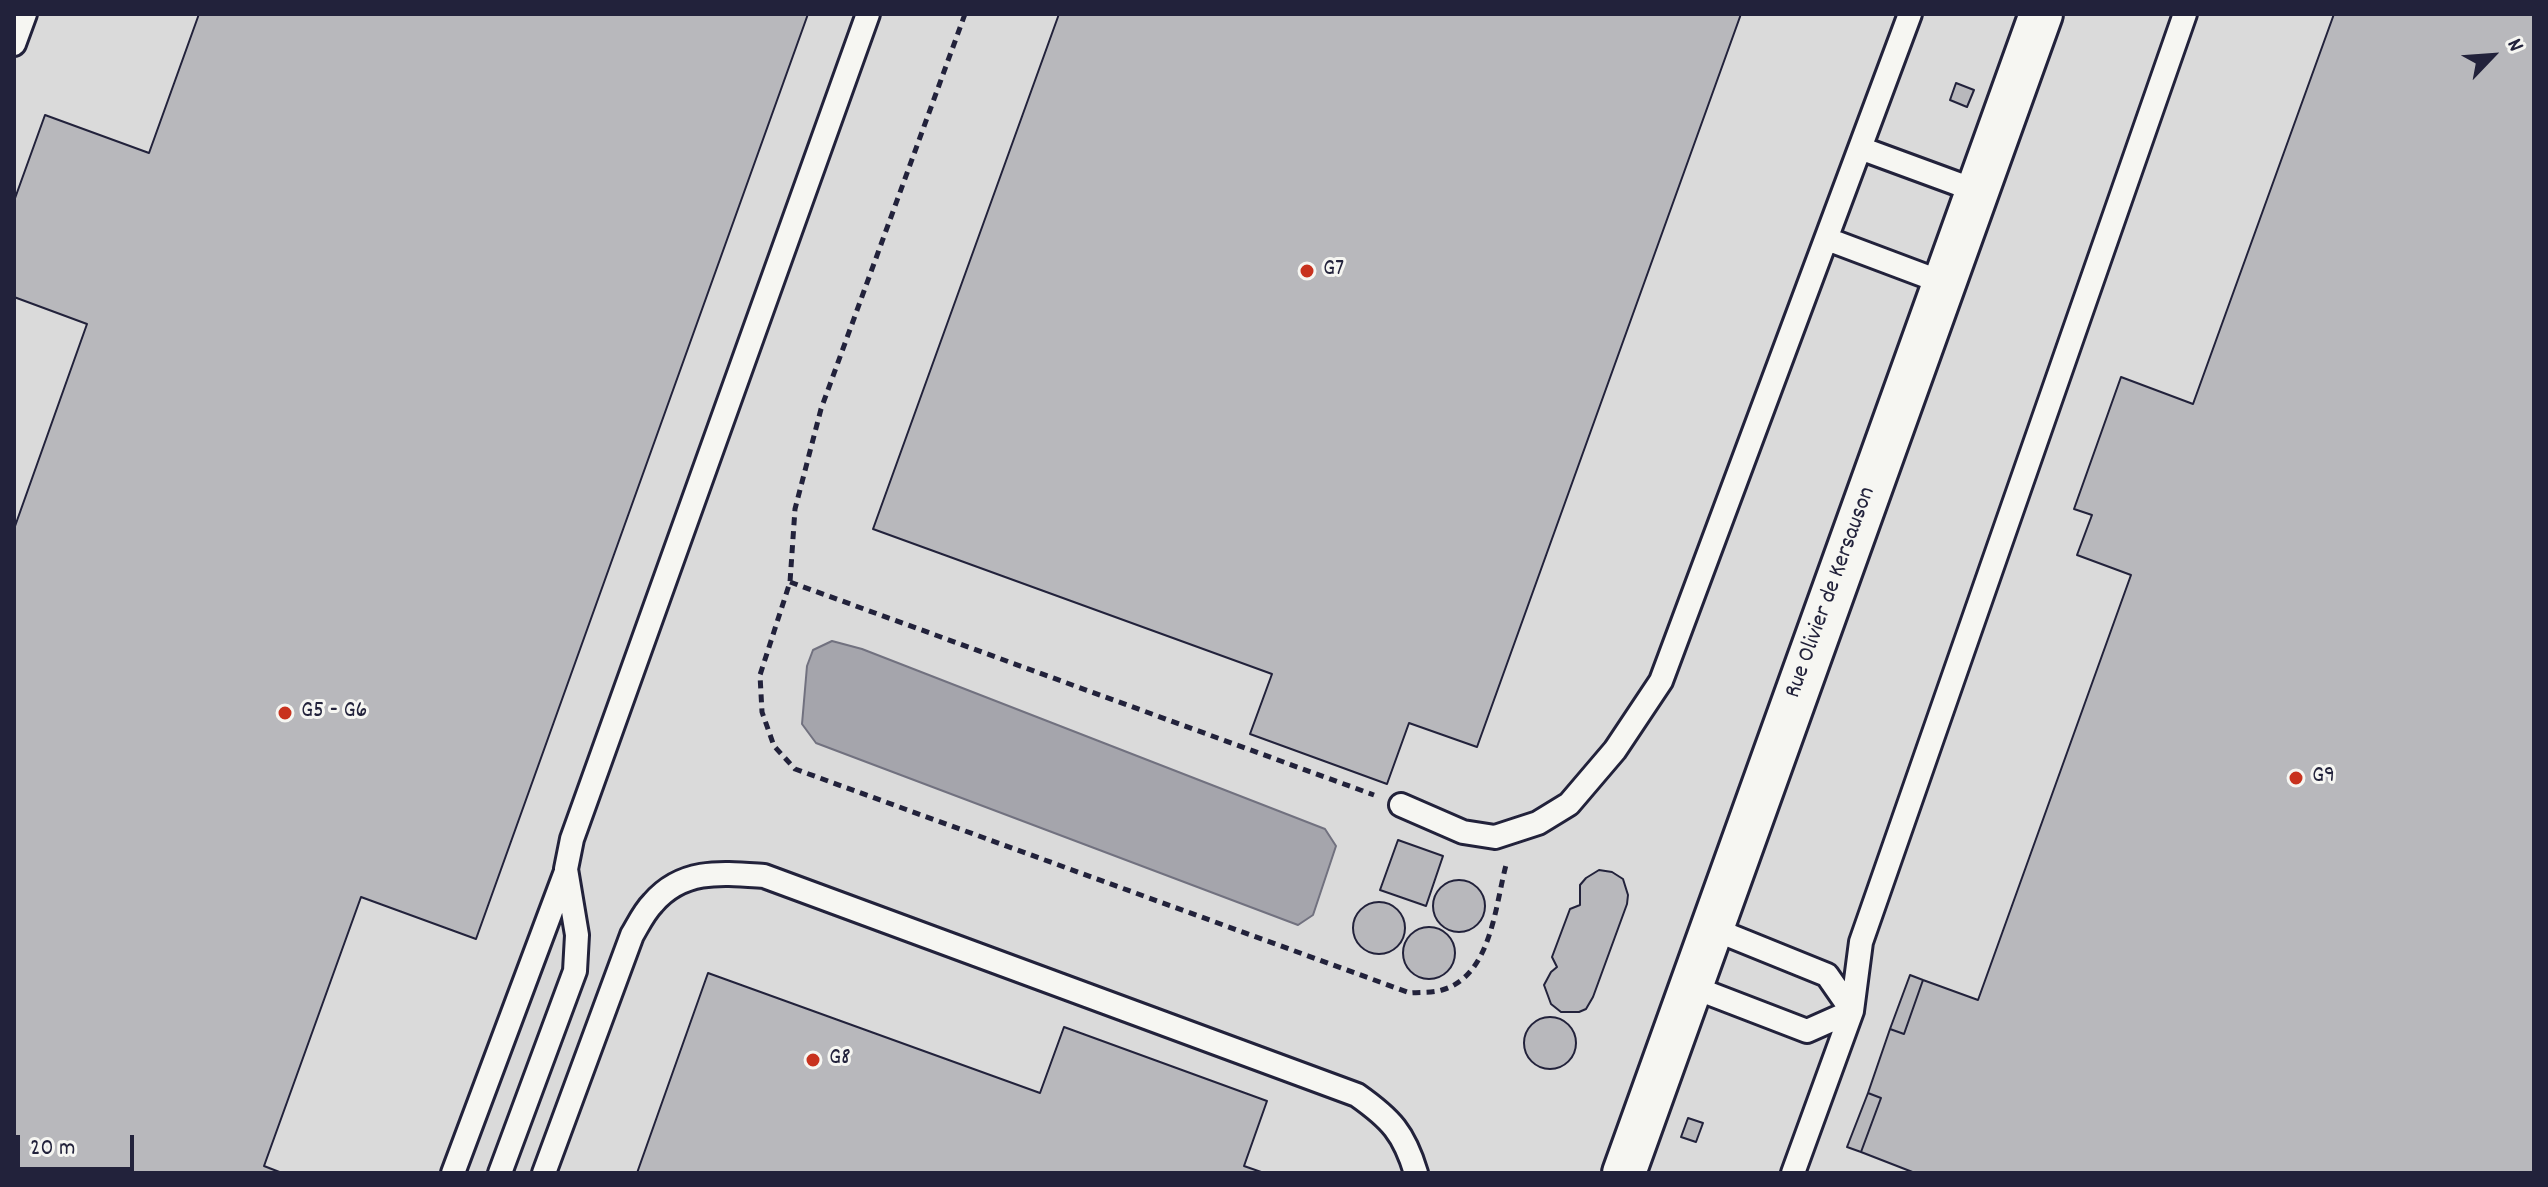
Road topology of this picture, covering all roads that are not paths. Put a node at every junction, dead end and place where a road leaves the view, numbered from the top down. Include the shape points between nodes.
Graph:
1 (25, 14) edge
2 (868, 14) edge
3 (1910, 14) edge
4 (2041, 14) edge
5 (2185, 14) edge
6 (14, 44) edge
7 (1860, 148) junction
8 (1977, 191) junction
9 (1827, 239) junction
10 (1944, 283) junction
11 (1401, 805) road end
12 (566, 869) junction
13 (1711, 928) junction
14 (1690, 986) junction
15 (1852, 1011) junction
16 (453, 1173) edge
17 (500, 1173) edge
18 (544, 1173) edge
19 (1416, 1173) edge
20 (1624, 1173) edge
21 (1793, 1173) edge

1 - 6 lane
2 - 12 lane via 572,839
3 - 7 lane
4 - 8 street, Rue Olivier de Kersauson
5 - 15 lane via 1861,942
7 - 8 lane
7 - 9 lane
8 - 10 street, Rue Olivier de Kersauson
9 - 10 lane
9 - 11 lane via 1661,681 1615,750 1569,804 1538,823 1495,837 1463,832
10 - 13 street, Rue Olivier de Kersauson
12 - 16 lane
12 - 17 lane via 577,935 575,971
13 - 14 street, Rue Olivier de Kersauson
13 - 15 lane via 1827,975
14 - 15 lane via 1807,1031
14 - 20 street, Rue Olivier de Kersauson
15 - 21 lane
18 - 19 lane via 632,935 653,902 677,884 710,872 764,876 1357,1095 1385,1115 1408,1147

